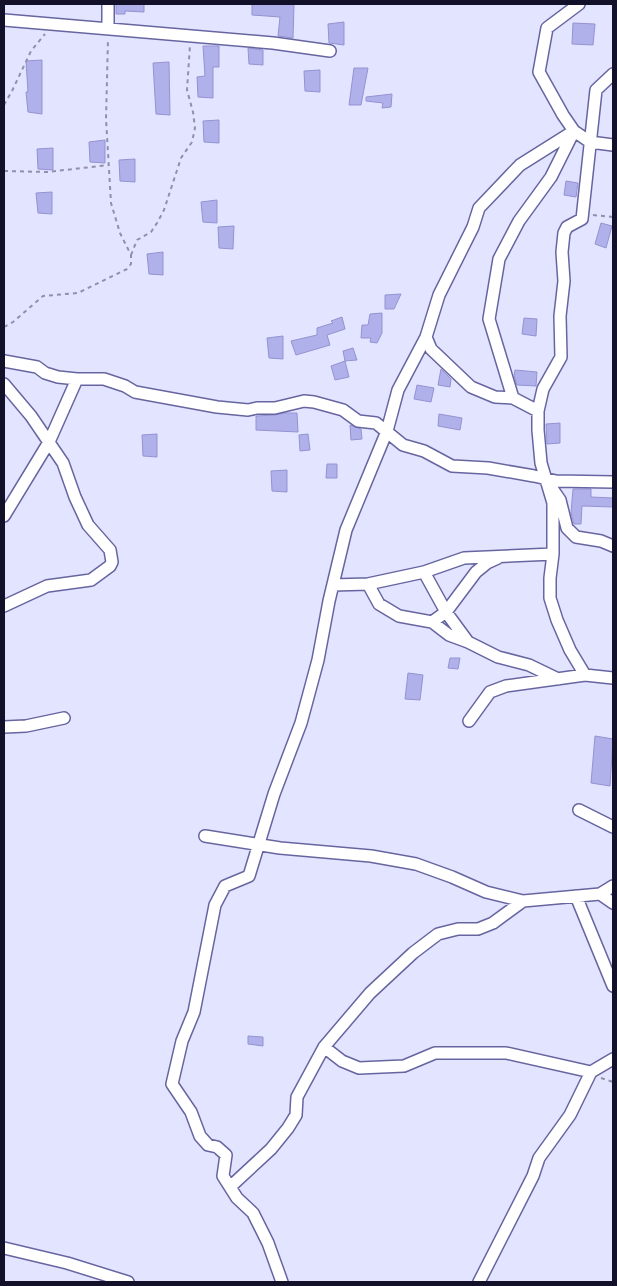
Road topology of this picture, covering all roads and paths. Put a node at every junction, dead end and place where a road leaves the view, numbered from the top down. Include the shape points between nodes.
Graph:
1 (108, 4) edge
2 (580, 4) edge
3 (4, 20) edge
4 (53, 24) junction
5 (108, 28) junction
6 (191, 36) junction
7 (330, 51) dead end
8 (613, 74) edge
9 (4, 105) edge
10 (574, 131) junction
11 (590, 142) junction
12 (613, 145) edge
13 (109, 165) junction
14 (4, 171) edge
15 (613, 217) edge
16 (582, 219) junction
17 (131, 255) junction
18 (4, 328) edge
19 (426, 337) junction
20 (4, 361) edge
21 (77, 380) junction
22 (4, 384) edge
23 (513, 398) junction
24 (538, 411) junction
25 (387, 432) junction
26 (49, 442) junction
27 (546, 479) junction
28 (613, 482) edge
29 (4, 516) edge
30 (613, 536) edge
31 (600, 541) junction
32 (613, 546) edge
33 (553, 554) junction
34 (502, 556) junction
35 (424, 572) junction
36 (368, 584) junction
37 (333, 585) junction
38 (4, 606) edge
39 (446, 612) junction
40 (432, 622) junction
41 (468, 642) junction
42 (585, 675) junction
43 (613, 678) edge
44 (558, 679) junction
45 (64, 718) dead end
46 (469, 721) dead end
47 (4, 727) edge
48 (579, 810) dead end
49 (613, 827) edge
50 (205, 836) dead end
51 (259, 844) junction
52 (613, 886) edge
53 (600, 894) junction
54 (576, 896) junction
55 (523, 901) junction
56 (613, 903) edge
57 (613, 986) edge
58 (324, 1047) junction
59 (612, 1061) edge
60 (590, 1072) junction
61 (230, 1187) junction
62 (4, 1248) edge
63 (128, 1282) edge
64 (282, 1282) edge
65 (479, 1282) edge

1 - 5 street
2 - 10 street via 547,28 539,72
3 - 4 street
4 - 5 street
4 - 9 path via 31,51
5 - 6 street
5 - 13 path via 106,119
6 - 7 street
6 - 17 path via 187,90 193,112 192,142 181,158 157,223 151,232 137,240
8 - 11 street via 596,90
10 - 11 street
10 - 19 street via 520,165 479,208 439,295
10 - 23 street via 551,177 519,221 499,259 489,319
11 - 12 street
11 - 16 street
13 - 14 path via 48,172
13 - 17 path via 111,202 120,233
15 - 16 path via 599,215
16 - 24 street via 567,227 564,233 561,357 543,389
17 - 18 path via 131,264 126,269 78,292 43,296
19 - 23 street via 431,348 471,387 495,397
19 - 25 street via 398,390
20 - 21 street via 37,366 50,375
21 - 25 street via 104,379 135,392 248,410 314,402 343,410 358,421 376,423
21 - 26 street
22 - 26 street
23 - 24 street
24 - 27 street via 539,446
25 - 27 street via 402,444 452,466 488,468
25 - 37 street via 346,530
26 - 29 street
26 - 38 street via 64,463 88,524 110,550 112,562 91,580 47,586
27 - 28 street
27 - 31 street via 560,500 567,528 576,537
27 - 33 street via 553,503
30 - 31 street
31 - 32 street
33 - 34 street
33 - 42 street via 550,598 570,650
34 - 35 street via 464,558
34 - 39 street via 476,572
35 - 36 street
35 - 39 street
36 - 37 street
36 - 40 street via 379,604 399,616
37 - 51 street via 301,723
39 - 40 street
39 - 41 street
40 - 41 street via 449,636
41 - 44 street
42 - 43 street
42 - 44 street
44 - 46 street via 506,686 490,692
45 - 47 street
48 - 49 street
50 - 51 street
51 - 55 street via 416,864 486,892
51 - 61 street via 249,876 225,886 215,905 194,1012 182,1041 172,1084 191,1112 200,1136 208,1145 226,1154 223,1176
52 - 53 street
53 - 54 street
53 - 56 street
54 - 55 street
54 - 57 street
55 - 58 street via 493,923 478,929 438,934 370,993
58 - 60 street via 342,1061 359,1068 404,1066 436,1053 506,1052
58 - 61 street via 297,1097 296,1115 288,1128 271,1149
59 - 60 street
60 - 65 street via 570,1115 539,1158
61 - 64 street via 253,1213
62 - 63 street

